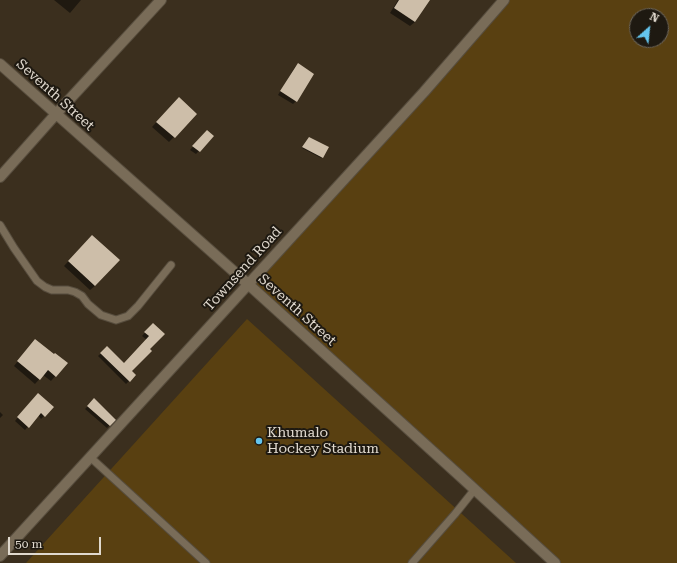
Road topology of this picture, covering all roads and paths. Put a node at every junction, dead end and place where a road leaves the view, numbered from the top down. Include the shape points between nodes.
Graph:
1 (161, 0) edge
2 (504, 0) edge
3 (0, 64) edge
4 (56, 114) junction
5 (0, 177) edge
6 (0, 225) edge
7 (171, 265) dead end
8 (248, 284) junction
9 (90, 457) junction
10 (475, 490) junction
11 (0, 556) edge
12 (206, 563) edge
13 (412, 563) edge
14 (555, 563) edge

1 - 4 street
2 - 8 street, Townsend Road via 424,92
3 - 4 street, Seventh Street
4 - 5 street
4 - 8 street, Seventh Street
6 - 7 lane via 37,281 52,290 75,292 101,315 116,320 128,316 138,306
8 - 9 street, Townsend Road
8 - 10 street, Seventh Street
9 - 11 street, Townsend Road
9 - 12 lane
10 - 13 lane
10 - 14 street, Seventh Street

